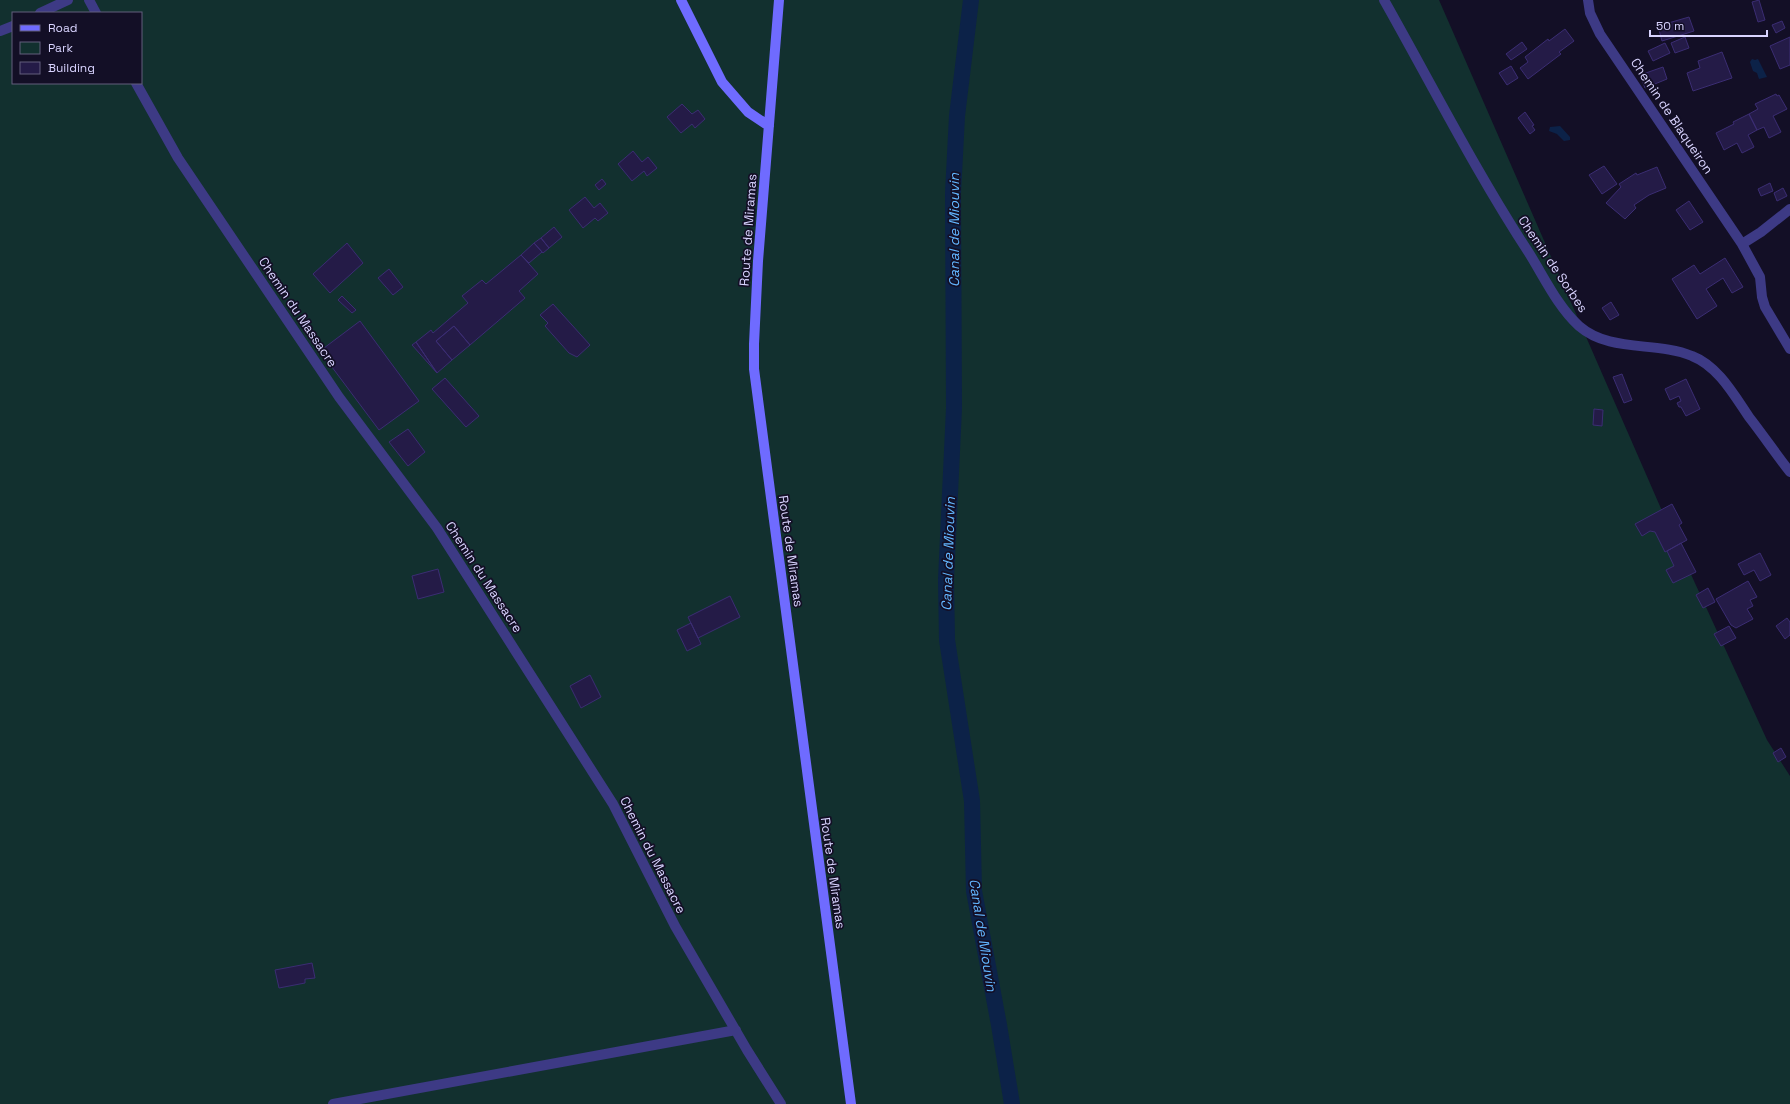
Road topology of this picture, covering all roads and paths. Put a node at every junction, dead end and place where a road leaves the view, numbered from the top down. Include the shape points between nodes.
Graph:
1 (68, 0) edge
2 (89, 0) edge
3 (680, 0) edge
4 (779, 0) edge
5 (1384, 0) edge
6 (1588, 0) edge
7 (42, 12) edge
8 (95, 12) edge
9 (12, 26) edge
10 (0, 32) edge
11 (137, 84) edge
12 (769, 126) junction
13 (1790, 209) edge
14 (1742, 244) junction
15 (1790, 349) edge
16 (1790, 472) edge
17 (736, 1030) junction
18 (333, 1104) edge
19 (781, 1104) edge
20 (851, 1104) edge

1 - 7 street
2 - 8 street
3 - 12 main road via 722,82 748,112
4 - 12 main road, Route de Miramas
5 - 16 street, Chemin de Sorbes via 1510,225 1571,318 1597,337 1630,345 1675,350 1693,356 1707,365 1724,382
6 - 14 street, Chemin de Blaqueiron via 1590,13 1600,34
9 - 10 street
11 - 17 street, Chemin du Massacre via 183,165 339,397 437,528 613,804 675,926
12 - 20 main road, Route de Miramas via 756,297 754,369
13 - 14 street
14 - 15 street, Chemin de Blaqueiron via 1760,277 1765,306
17 - 18 street
17 - 19 street, Chemin du Massacre

